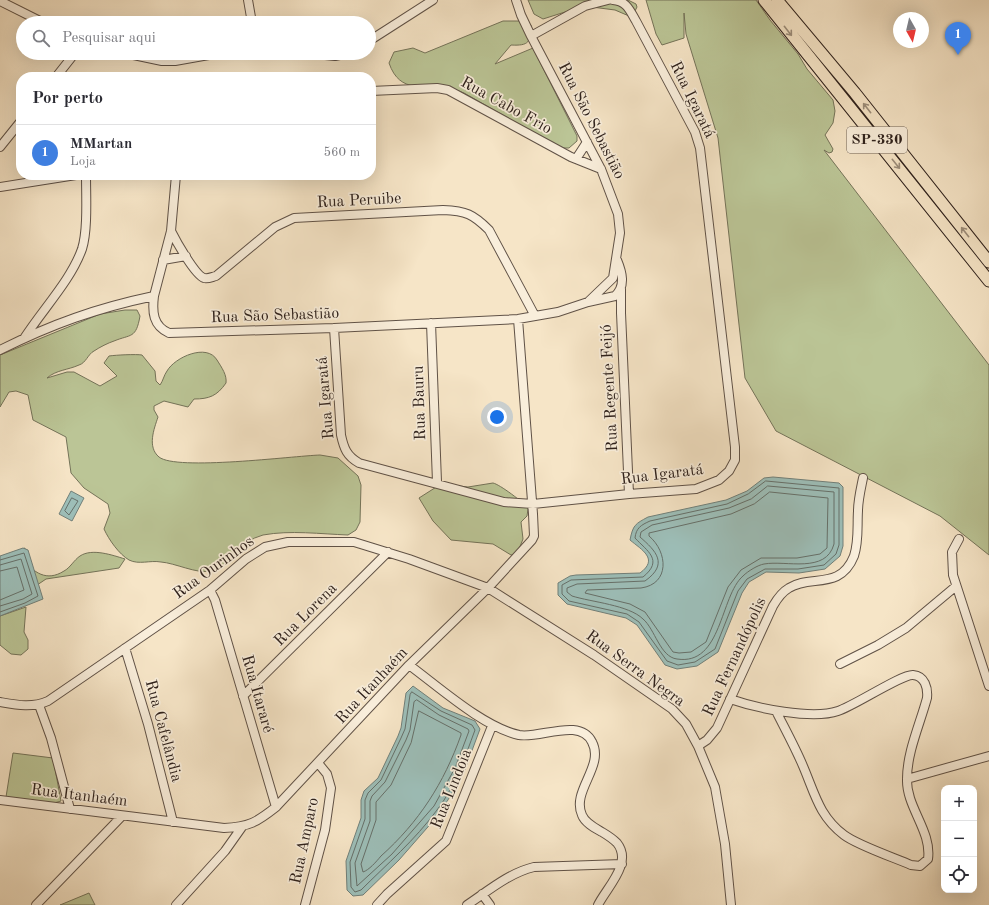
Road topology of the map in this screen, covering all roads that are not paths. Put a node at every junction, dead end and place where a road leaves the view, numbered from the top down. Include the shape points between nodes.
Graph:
1 (248, 0) edge
2 (433, 0) edge
3 (516, 0) edge
4 (608, 0) edge
5 (613, 0) edge
6 (764, 0) edge
7 (777, 0) edge
8 (784, 0) edge
9 (0, 1) edge
10 (30, 16) edge
11 (251, 16) edge
12 (789, 16) junction
13 (531, 36) junction
14 (376, 37) edge
15 (69, 60) edge
16 (157, 60) edge
17 (181, 60) edge
18 (60, 72) edge
19 (376, 91) edge
20 (16, 126) edge
21 (587, 142) junction
22 (0, 147) edge
23 (576, 159) junction
24 (601, 169) junction
25 (44, 180) edge
26 (86, 180) edge
27 (176, 180) edge
28 (0, 187) edge
29 (171, 231) junction
30 (186, 256) junction
31 (163, 260) junction
32 (617, 260) junction
33 (989, 262) edge
34 (613, 278) junction
35 (989, 281) edge
36 (622, 287) junction
37 (604, 289) junction
38 (154, 296) junction
39 (611, 297) junction
40 (588, 302) junction
41 (620, 305) junction
42 (535, 316) junction
43 (518, 319) junction
44 (430, 323) junction
45 (334, 328) junction
46 (25, 337) junction
47 (0, 350) edge
48 (863, 478) dead end
49 (437, 482) junction
50 (628, 494) junction
51 (533, 504) junction
52 (960, 539) dead end
53 (388, 552) junction
54 (955, 587) junction
55 (488, 588) junction
56 (210, 590) junction
57 (125, 648) junction
58 (840, 664) dead end
59 (409, 665) junction
60 (989, 686) edge
61 (243, 696) junction
62 (730, 699) junction
63 (0, 702) edge
64 (39, 705) junction
65 (776, 711) junction
66 (492, 726) junction
67 (698, 746) junction
68 (989, 756) edge
69 (318, 763) junction
70 (907, 779) junction
71 (2, 802) edge
72 (276, 807) junction
73 (70, 809) junction
74 (122, 816) junction
75 (173, 822) junction
76 (242, 827) junction
77 (622, 864) junction
78 (482, 894) junction
79 (36, 905) edge
80 (176, 905) edge
81 (305, 905) edge
82 (377, 905) edge
83 (467, 905) edge
84 (490, 905) edge
85 (598, 905) edge
86 (731, 905) edge

1 - 11 street
2 - 14 street
3 - 13 street, Rua São Sebastião
4 - 13 street via 585,6
5 - 50 street, Rua Igaratá via 627,5 695,132 700,148 735,447 734,460 729,471 708,485 696,489
6 -> 35 highway, SP-330
7 - 12 highway, SP-330
8 - 12 highway
9 - 10 street
33 -> 12 highway, SP-330 via 855,93
13 - 21 street, Rua São Sebastião
15 - 18 street
16 - 17 street
19 - 23 street, Rua Cabo Frio via 437,88 448,90
20 - 22 street
21 - 23 street
21 - 24 street, Rua São Sebastião
23 - 24 street, Rua Cabo Frio
24 - 32 street, Rua São Sebastião via 618,214 620,233
25 - 28 street
26 - 46 street via 86,215 82,248 75,265
27 - 29 street
29 - 30 street, Rua Peruibe
29 - 31 street
30 - 31 street
30 - 42 street, Rua Peruibe via 199,276 208,279 216,276 275,227 294,218 461,211 478,219 489,230
31 - 38 street
32 - 34 street, Rua São Sebastião
32 - 36 street, Rua São Sebastião via 621,270
34 - 36 street
34 - 37 street, Rua São Sebastião
36 - 39 street
36 - 41 street, Rua Regente Feijó
37 - 39 street, Rua Regente Feijó
37 - 40 street, Rua São Sebastião
38 - 45 street, Rua São Sebastião via 152,308 156,322 161,330 169,333
38 - 46 street via 110,305 51,325
39 - 40 street, Rua São Sebastião
39 - 41 street, Rua Regente Feijó
40 - 42 street, Rua São Sebastião
41 - 50 street, Rua Regente Feijó
42 - 43 street, Rua São Sebastião
43 - 44 street, Rua São Sebastião
43 - 51 street, Rua Itanhaém
44 - 45 street, Rua São Sebastião
44 - 49 street, Rua Bauru
45 - 49 street, Rua Igaratá via 341,435 349,457 366,465
46 - 47 street
48 - 62 street, Rua Fernandópolis via 858,510 858,543 848,567 827,580 790,587 779,596
49 - 51 street, Rua Igaratá via 504,502
50 - 51 street, Rua Igaratá
51 - 55 street, Rua Itanhaém via 532,540
52 - 54 street via 952,552 951,561
53 - 55 street, Rua Ourinhos
53 - 56 street, Rua Ourinhos via 354,542 278,543 246,559
53 - 61 street, Rua Lorena
54 - 58 street via 906,628
54 - 60 street
55 - 59 street, Rua Itanhaém
55 - 67 street, Rua Serra Negra via 672,708 686,724
56 - 57 street, Rua Ourinhos
56 - 61 street, Rua Itararé
57 - 64 street, Rua Ourinhos
57 - 75 street, Rua Cafelândia
59 - 66 street
59 - 69 street, Rua Itanhaém
61 - 72 street, Rua Itararé
62 - 65 street via 752,707
62 - 67 street, Rua Fernandópolis via 717,728
63 - 64 street, Rua Ourinhos
64 - 73 street via 51,738
65 - 70 street via 830,714 906,676 917,676 927,686 927,698 911,754
65 - 70 street via 826,819 846,836 920,866 928,859 929,848 908,792
66 - 77 street via 519,735 533,736 572,729 586,734 595,748 595,756 580,799 580,807 586,822 616,842 620,848
66 - 82 street, Rua Lindoia via 446,841
67 - 86 street, Rua Serra Negra via 718,801
68 - 70 street
69 - 72 street, Rua Itanhaém
69 - 81 street, Rua Amparo via 327,774 331,788 325,830
71 - 73 street, Rua Itanhaém
72 - 76 street, Rua Itanhaém via 253,824
73 - 74 street, Rua Itanhaém
74 - 75 street, Rua Itanhaém
74 - 79 street
75 - 76 street, Rua Itanhaém via 224,828
76 - 80 street via 225,851
77 - 78 street via 534,866 522,870
77 - 85 street
78 - 83 street
78 - 84 street

